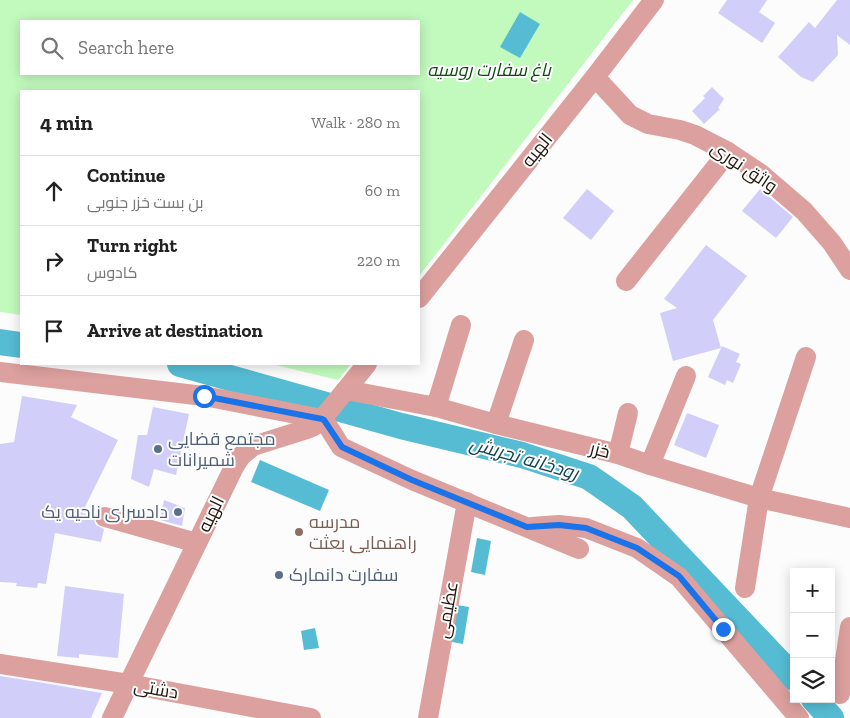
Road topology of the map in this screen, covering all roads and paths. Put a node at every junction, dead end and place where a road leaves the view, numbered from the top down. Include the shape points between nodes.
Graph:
1 (654, 0) edge
2 (595, 77) junction
3 (728, 152) junction
4 (850, 270) edge
5 (626, 281) dead end
6 (420, 297) edge
7 (461, 325) dead end
8 (524, 340) dead end
9 (806, 357) dead end
10 (366, 365) edge
11 (0, 372) edge
12 (686, 376) dead end
13 (347, 390) junction
14 (436, 407) junction
15 (628, 413) dead end
16 (323, 420) junction
17 (496, 424) junction
18 (294, 434) junction
19 (342, 447) junction
20 (618, 454) junction
21 (650, 465) junction
22 (758, 498) junction
23 (467, 502) junction
24 (105, 517) dead end
25 (850, 518) edge
26 (527, 527) junction
27 (197, 543) junction
28 (579, 549) dead end
29 (745, 588) dead end
30 (850, 627) edge
31 (0, 664) edge
32 (129, 684) junction
33 (840, 694) dead end
34 (112, 718) edge
35 (310, 718) edge
36 (428, 718) edge
37 (799, 718) edge

1 - 2 street, الهیه
2 - 3 street, واثق نوری via 630,115 648,124 695,135
2 - 6 street, الهیه
3 - 4 street, واثق نوری via 761,174 804,211
3 - 5 street
7 - 14 street
8 - 17 street
9 - 22 street
10 - 13 street, الهیه
11 - 16 street via 204,396
12 - 21 street
13 - 14 street, خزر
13 - 16 street, الهیه
14 - 17 street, خزر
15 - 20 street
16 - 18 street, الهیه
16 - 19 street
17 - 20 street, خزر
18 - 19 street
18 - 27 street, الهیه via 253,446 241,456
19 - 23 street
20 - 21 street, خزر
21 - 22 street, خزر
22 - 25 street, خزر
22 - 29 street
23 - 26 street
23 - 36 street, عظیمی
24 - 27 street
26 - 28 street
26 - 37 street via 559,525 586,528 637,548 679,576
27 - 32 street, الهیه
30 - 33 street
31 - 32 street, دشتی
32 - 34 street, الهیه
32 - 35 street, دشتی

